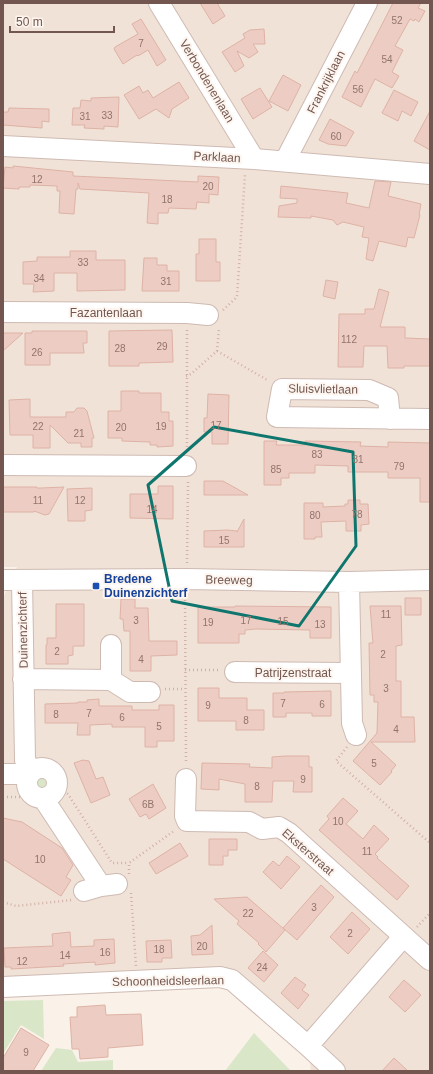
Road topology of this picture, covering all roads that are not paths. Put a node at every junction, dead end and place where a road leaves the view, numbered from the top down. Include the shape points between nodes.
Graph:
1 (159, 3) edge
2 (367, 3) edge
3 (3, 146) edge
4 (250, 159) junction
5 (285, 162) junction
6 (430, 174) edge
7 (3, 312) edge
8 (216, 317) road end
9 (390, 419) junction
10 (430, 419) edge
11 (3, 466) edge
12 (186, 466) road end
13 (13, 580) edge
14 (430, 580) edge
15 (349, 582) junction
16 (111, 645) dead end
17 (235, 672) road end
18 (351, 673) junction
19 (24, 680) junction
20 (111, 680) junction
21 (150, 692) dead end
22 (356, 735) road end
23 (3, 774) edge
24 (186, 779) road end
25 (38, 785) junction
26 (112, 885) road end
27 (403, 937) junction
28 (430, 960) edge
29 (3, 987) edge
30 (308, 1046) junction
31 (335, 1071) edge

1 - 4 street, Verbondenenlaan
2 - 5 street, Frankrijklaan
3 - 4 street, Parklaan
4 - 5 street, Parklaan
5 - 6 street, Parklaan
7 - 8 street, Fazantenlaan via 187,313
9 - 9 street, Sluisvlietlaan via 277,418 282,389 369,390 388,398
9 - 10 street, Sluisvlietlaan
11 - 12 street
13 - 15 street, Breeweg via 186,579
13 - 19 street, Duinenzichterf
14 - 15 street, Breeweg
15 - 18 street
16 - 20 street
17 - 18 street, Patrijzenstraat
18 - 22 street via 352,723
19 - 20 street, Duinenzichterf
19 - 25 street, Duinenzichterf via 25,760
20 - 21 street via 130,692
23 - 25 street
24 - 27 street, Eksterstraat via 185,816 188,821 249,822 262,830 279,827 289,833
25 - 26 street, Duinenzichterf
27 - 28 street, Eksterstraat
27 - 30 street
29 - 30 street, Schoonheidsleerlaan via 220,978 232,980
30 - 31 street, Schoonheidsleerlaan

